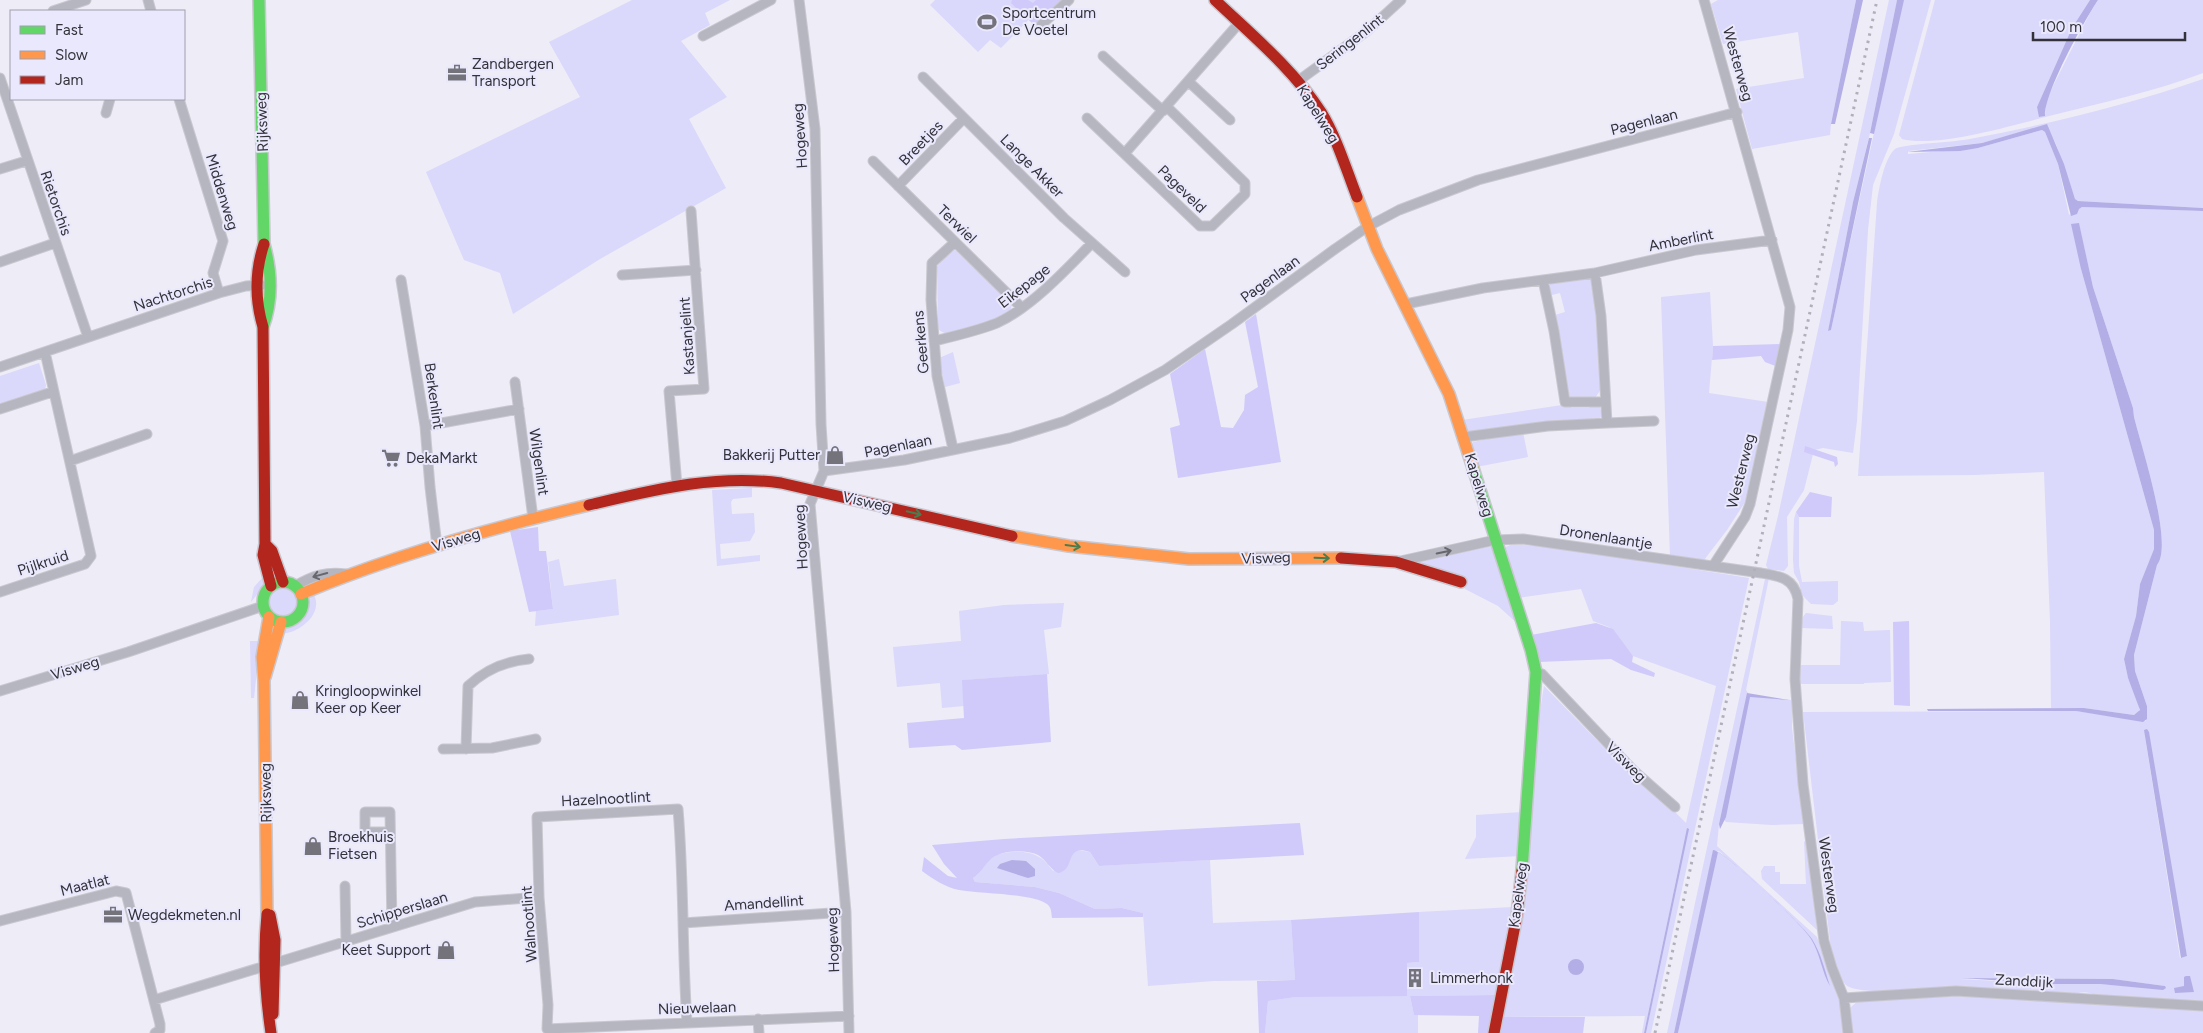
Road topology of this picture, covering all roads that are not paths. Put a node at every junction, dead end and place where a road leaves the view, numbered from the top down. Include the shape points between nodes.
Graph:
1 (86, 0) edge
2 (259, 0) edge
3 (771, 0) edge
4 (799, 0) edge
5 (1069, 0) edge
6 (1217, 0) edge
7 (1401, 0) edge
8 (1704, 0) edge
9 (56, 10) edge
10 (1240, 22) junction
11 (1041, 25) dead end
12 (703, 36) dead end
13 (1103, 56) dead end
14 (923, 77) dead end
15 (0, 80) edge
16 (1298, 81) junction
17 (1190, 82) junction
18 (110, 100) edge
19 (179, 100) edge
20 (1165, 109) junction
21 (1737, 112) junction
22 (106, 113) dead end
23 (964, 118) junction
24 (1087, 118) dead end
25 (1230, 120) dead end
26 (1125, 154) junction
27 (26, 161) junction
28 (873, 161) dead end
29 (0, 170) edge
30 (898, 186) junction
31 (691, 211) dead end
32 (1367, 227) junction
33 (1772, 240) junction
34 (955, 242) junction
35 (55, 243) junction
36 (1091, 244) junction
37 (0, 262) edge
38 (696, 270) junction
39 (1125, 272) dead end
40 (1595, 273) junction
41 (622, 275) dead end
42 (401, 280) dead end
43 (1543, 280) junction
44 (264, 285) junction
45 (219, 293) junction
46 (1406, 304) junction
47 (1021, 307) junction
48 (88, 337) junction
49 (934, 341) junction
50 (44, 352) junction
51 (0, 367) edge
52 (515, 382) dead end
53 (52, 392) junction
54 (1605, 402) junction
55 (0, 409) edge
56 (519, 409) junction
57 (1654, 421) dead end
58 (1607, 424) junction
59 (425, 426) junction
60 (147, 434) dead end
61 (1464, 437) junction
62 (953, 449) junction
63 (70, 461) junction
64 (824, 472) junction
65 (677, 486) junction
66 (816, 490) junction
67 (533, 518) junction
68 (1495, 540) junction
69 (266, 544) junction
70 (437, 546) junction
71 (1396, 562) junction
72 (1713, 566) junction
73 (1461, 582) dead end
74 (271, 586) junction
75 (293, 587) junction
76 (0, 592) edge
77 (263, 606) junction
78 (269, 617) junction
79 (281, 622) junction
80 (529, 659) dead end
81 (1536, 672) junction
82 (264, 682) junction
83 (0, 691) edge
84 (536, 739) dead end
85 (466, 748) junction
86 (443, 749) dead end
87 (1676, 807) dead end
88 (537, 817) joint
89 (390, 832) dead end
90 (345, 886) dead end
91 (539, 898) junction
92 (846, 912) junction
93 (0, 921) edge
94 (683, 922) junction
95 (392, 927) junction
96 (346, 942) junction
97 (270, 965) junction
98 (1844, 998) junction
99 (154, 1000) junction
100 (2203, 1006) edge
101 (849, 1016) junction
102 (758, 1019) junction
103 (687, 1022) junction
104 (271, 1029) edge
105 (547, 1029) joint
106 (155, 1033) edge
107 (759, 1033) edge
108 (849, 1033) edge
109 (1494, 1033) edge
110 (1848, 1033) edge

1 - 9 street
2 - 44 street, Rijksweg via 264,244 268,257
3 - 12 street
4 - 64 street, Hogeweg via 815,129 820,424
5 - 11 street
6 - 10 street, Kapelweg
7 - 16 street, Seringenlint via 1368,30
8 - 21 street, Westerweg
10 - 16 street, Kapelweg
10 - 17 street
13 - 20 street, Pageveld
14 - 23 street, Lange Akker
15 - 27 street, Rietorchis
16 - 32 street, Kapelweg via 1332,132
17 - 20 street
17 - 25 street
18 - 22 street
19 - 45 street, Middenweg via 223,241 213,273
20 - 26 street
20 - 26 street, Pageveld via 1245,183 1245,194 1212,226 1200,226
21 - 32 street, Pagenlaan via 1478,180 1399,210
21 - 33 street, Westerweg
23 - 30 street, Breetjes
23 - 36 street, Lange Akker
24 - 26 street, Pageveld
27 - 29 street
27 - 35 street, Rietorchis
28 - 30 street, Terwiel
30 - 34 street, Terwiel
31 - 38 street, Kastanjelint
32 - 46 street, Kapelweg
32 - 62 street, Pagenlaan via 1164,370 1123,393 1065,421 1010,438
33 - 40 street, Amberlint via 1672,255
33 - 72 street, Westerweg via 1790,307 1788,330 1750,504
34 - 47 street, Terwiel
34 - 49 street, Geerkens via 932,263
35 - 37 street
35 - 48 street, Rietorchis
36 - 39 street, Lange Akker
36 - 47 street, Eikepage via 1058,278
38 - 41 street
38 - 65 street, Kastanjelint via 704,389 669,391
40 - 43 street, Amberlint
40 - 54 street via 1601,316
42 - 59 street, Berkenlint
43 - 46 street, Amberlint
43 - 54 street via 1565,402
44 - 45 street, Nachtorchis
44 - 69 street, Rijksweg via 269,314 263,327
45 - 48 street, Nachtorchis
46 - 61 street, Kapelweg via 1438,369
47 - 49 street, Eikepage via 999,322
48 - 50 street, Nachtorchis
49 - 62 street, Geerkens via 937,376
50 - 51 street, Nachtorchis
50 - 53 street
52 - 56 street, Wilgenlint
53 - 55 street
53 - 63 street
54 - 58 street
56 - 59 street, Wilgenlint
56 - 67 street, Wilgenlint
57 - 58 street
58 - 61 street via 1548,426
59 - 70 street, Berkenlint
60 - 63 street
61 - 68 street, Kapelweg
62 - 64 street, Pagenlaan
63 - 76 street, Pijlkruid via 91,556 85,564
64 - 66 street, Hogeweg
65 - 66 street, Visweg via 760,479
65 - 67 street, Visweg
66 -> 71 street, Visweg via 990,532 1164,558 1300,557
66 - 92 street, Hogeweg via 810,504
67 - 70 street, Visweg
71 -> 68 street, Visweg
68 - 72 street, Dronenlaantje via 1539,541
68 - 81 street, Kapelweg
69 - 74 street, Rijksweg via 263,555
69 - 75 street, Rijksweg
70 - 75 street, Visweg
71 - 73 street, Visweg
72 - 98 street, Westerweg via 1784,577 1797,594 1796,702 1806,816 1824,941
74 - 75 street
74 - 77 street via 264,594
75 - 79 street via 303,605 298,615
77 - 78 street
77 - 83 street, Visweg
78 - 79 street
78 - 82 street, Rijksweg via 261,654
79 - 82 street, Rijksweg
80 - 85 street via 494,668 468,686
81 - 87 street, Visweg via 1542,674 1634,772
81 - 109 street, Kapelweg via 1517,914
82 - 97 street, Rijksweg via 268,905 265,932
84 - 85 street via 504,747
85 - 86 street
88 - 91 street, Walnootlint
88 - 94 street, Hazelnootlint via 678,809
89 - 95 street
90 - 96 street
91 - 95 street, Schipperslaan via 475,902
91 - 105 street, Walnootlint
92 - 94 street, Amandellint
92 - 101 street, Hogeweg
93 - 99 street, Maatlat via 124,891 128,896
94 - 103 street
95 - 96 street, Schipperslaan
96 - 97 street, Schipperslaan
97 - 99 street
97 - 104 street, Rijksweg via 265,992
98 - 100 street, Zanddijk via 1956,991
98 - 110 street, Westerweg
99 - 106 street, Maatlat via 161,1027
101 - 102 street, Nieuwelaan
101 - 108 street, Hogeweg
102 - 103 street, Nieuwelaan
102 - 107 street
103 - 105 street, Nieuwelaan

